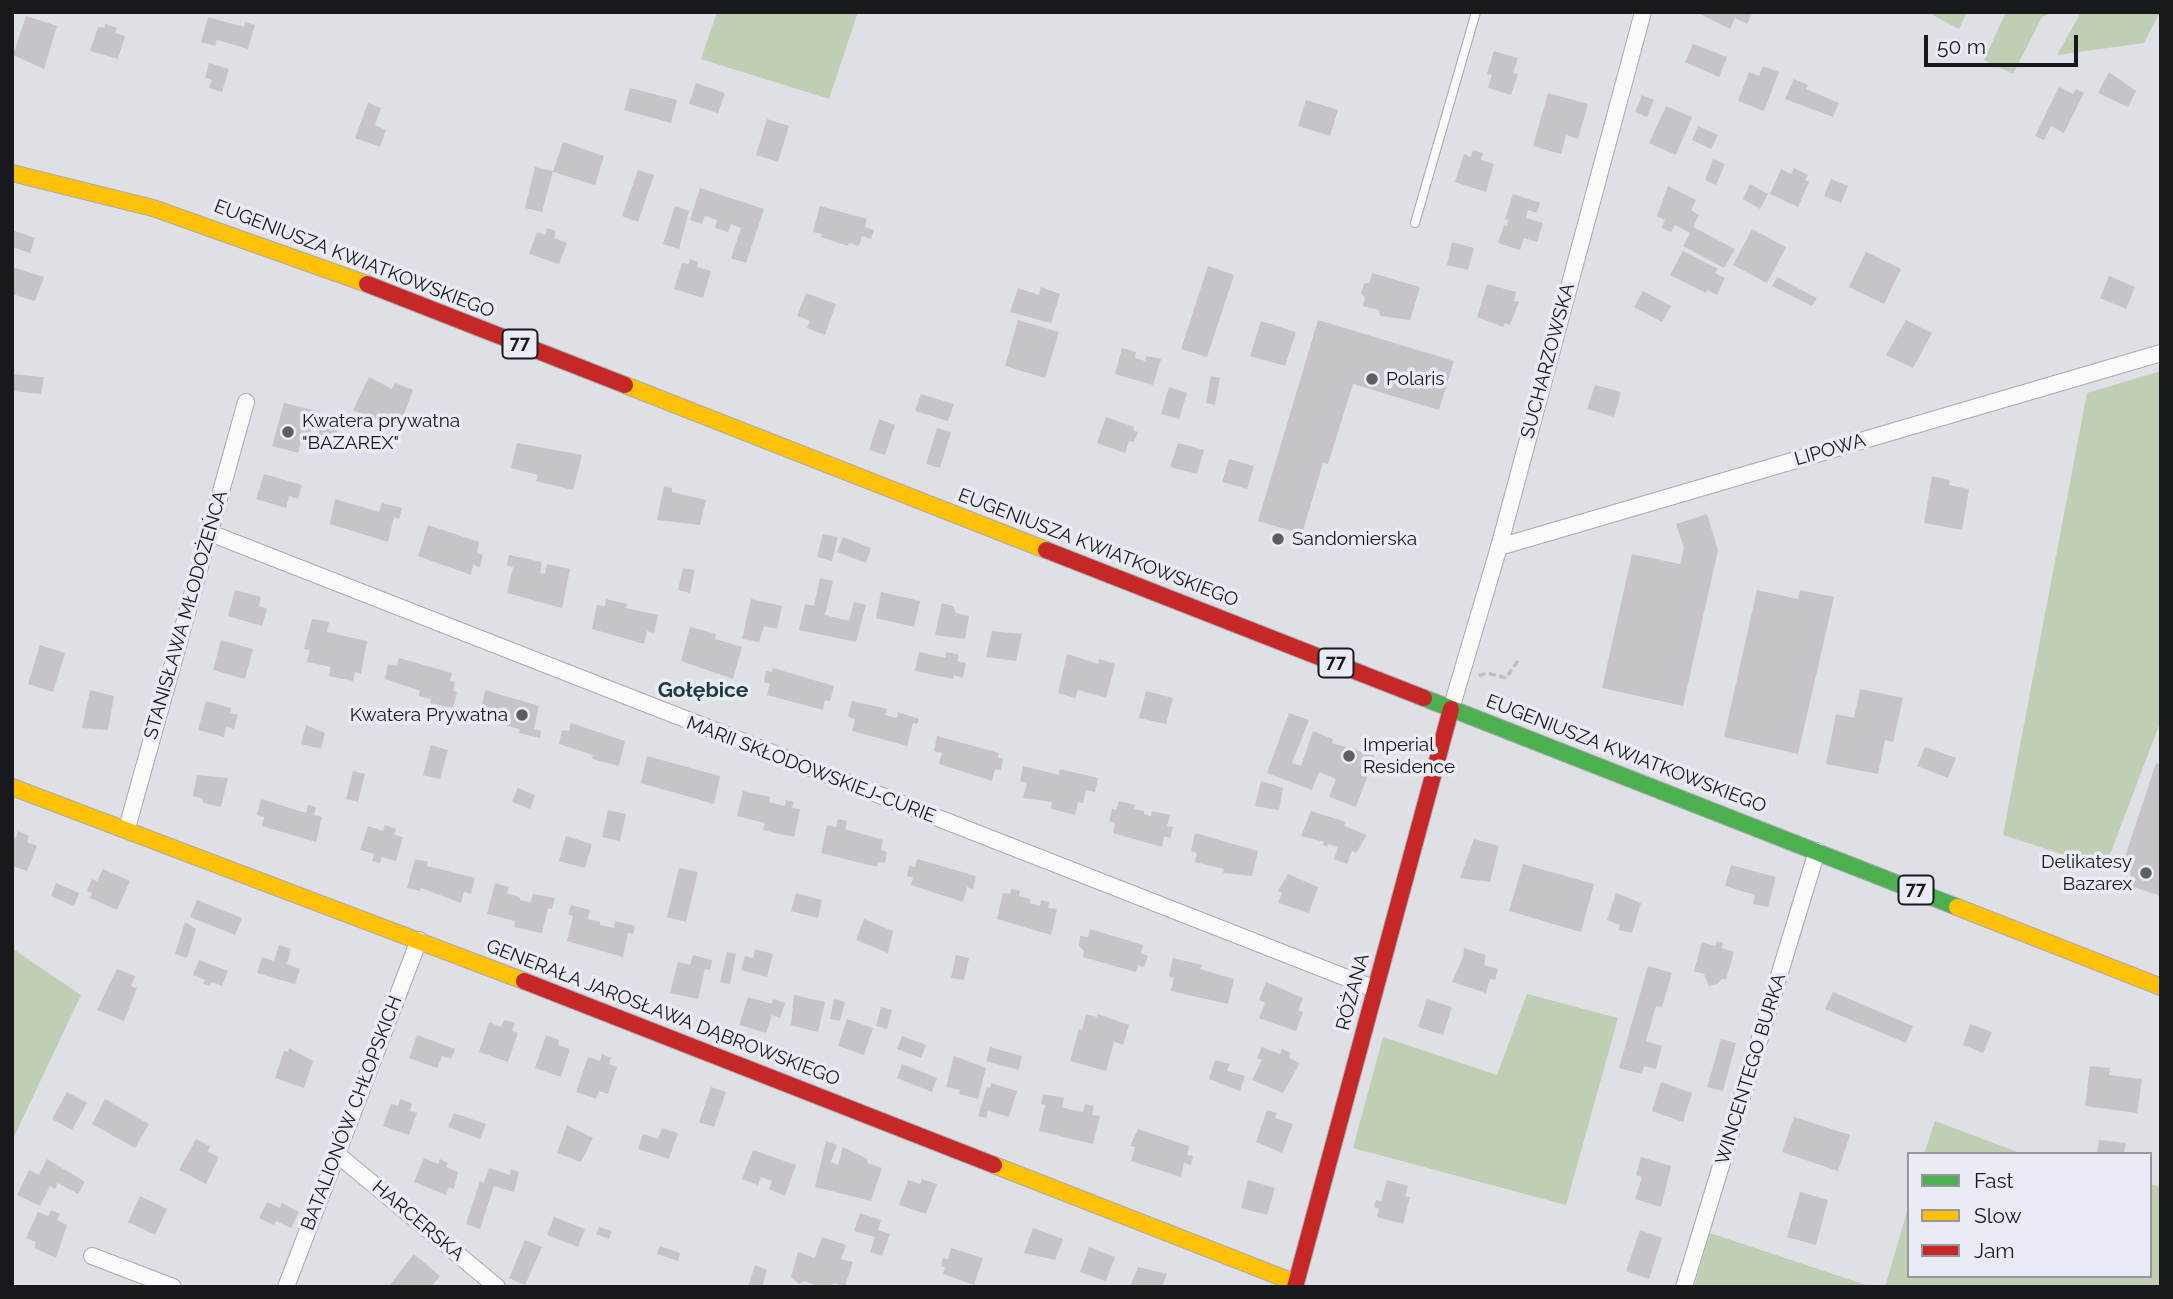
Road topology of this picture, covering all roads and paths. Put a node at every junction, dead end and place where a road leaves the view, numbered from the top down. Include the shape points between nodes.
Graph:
1 (1476, 12) edge
2 (1643, 12) edge
3 (12, 173) edge
4 (1415, 223) dead end
5 (2161, 353) edge
6 (246, 402) dead end
7 (210, 533) junction
8 (1499, 547) junction
9 (1520, 658) dead end
10 (1474, 678) dead end
11 (1451, 709) junction
12 (12, 788) edge
13 (127, 828) junction
14 (1817, 852) junction
15 (419, 940) junction
16 (2161, 986) edge
17 (1375, 989) junction
18 (338, 1155) junction
19 (92, 1256) dead end
20 (1295, 1285) edge
21 (173, 1287) edge
22 (286, 1287) edge
23 (497, 1287) edge
24 (1685, 1287) edge

1 - 4 lane
2 - 8 street, SUCHARZOWSKA
3 - 11 main road, EUGENIUSZA KWIATKOWSKIEGO / 77 via 168,212 316,264
5 - 8 street, LIPOWA
6 - 7 street, STANISŁAWA MŁODOŻEŃCA
7 - 13 street, STANISŁAWA MŁODOŻEŃCA
7 - 17 street, MARII SKŁODOWSKIEJ-CURIE
8 - 11 street, SUCHARZOWSKA
9 - 10 path via 1506,678 1486,673
11 - 14 main road, EUGENIUSZA KWIATKOWSKIEGO / 77
11 - 17 main road, RÓŻANA
12 - 13 main road, GENERAŁA JAROSŁAWA DĄBROWSKIEGO
13 - 15 main road, GENERAŁA JAROSŁAWA DĄBROWSKIEGO
14 - 16 main road, EUGENIUSZA KWIATKOWSKIEGO / 77
14 - 24 street, WINCENTEGO BURKA
15 - 18 street, BATALIONÓW CHŁOPSKICH
15 - 20 main road, GENERAŁA JAROSŁAWA DĄBROWSKIEGO
17 - 20 main road, RÓŻANA
18 - 22 street, BATALIONÓW CHŁOPSKICH
18 - 23 street, HARCERSKA
19 - 21 street

